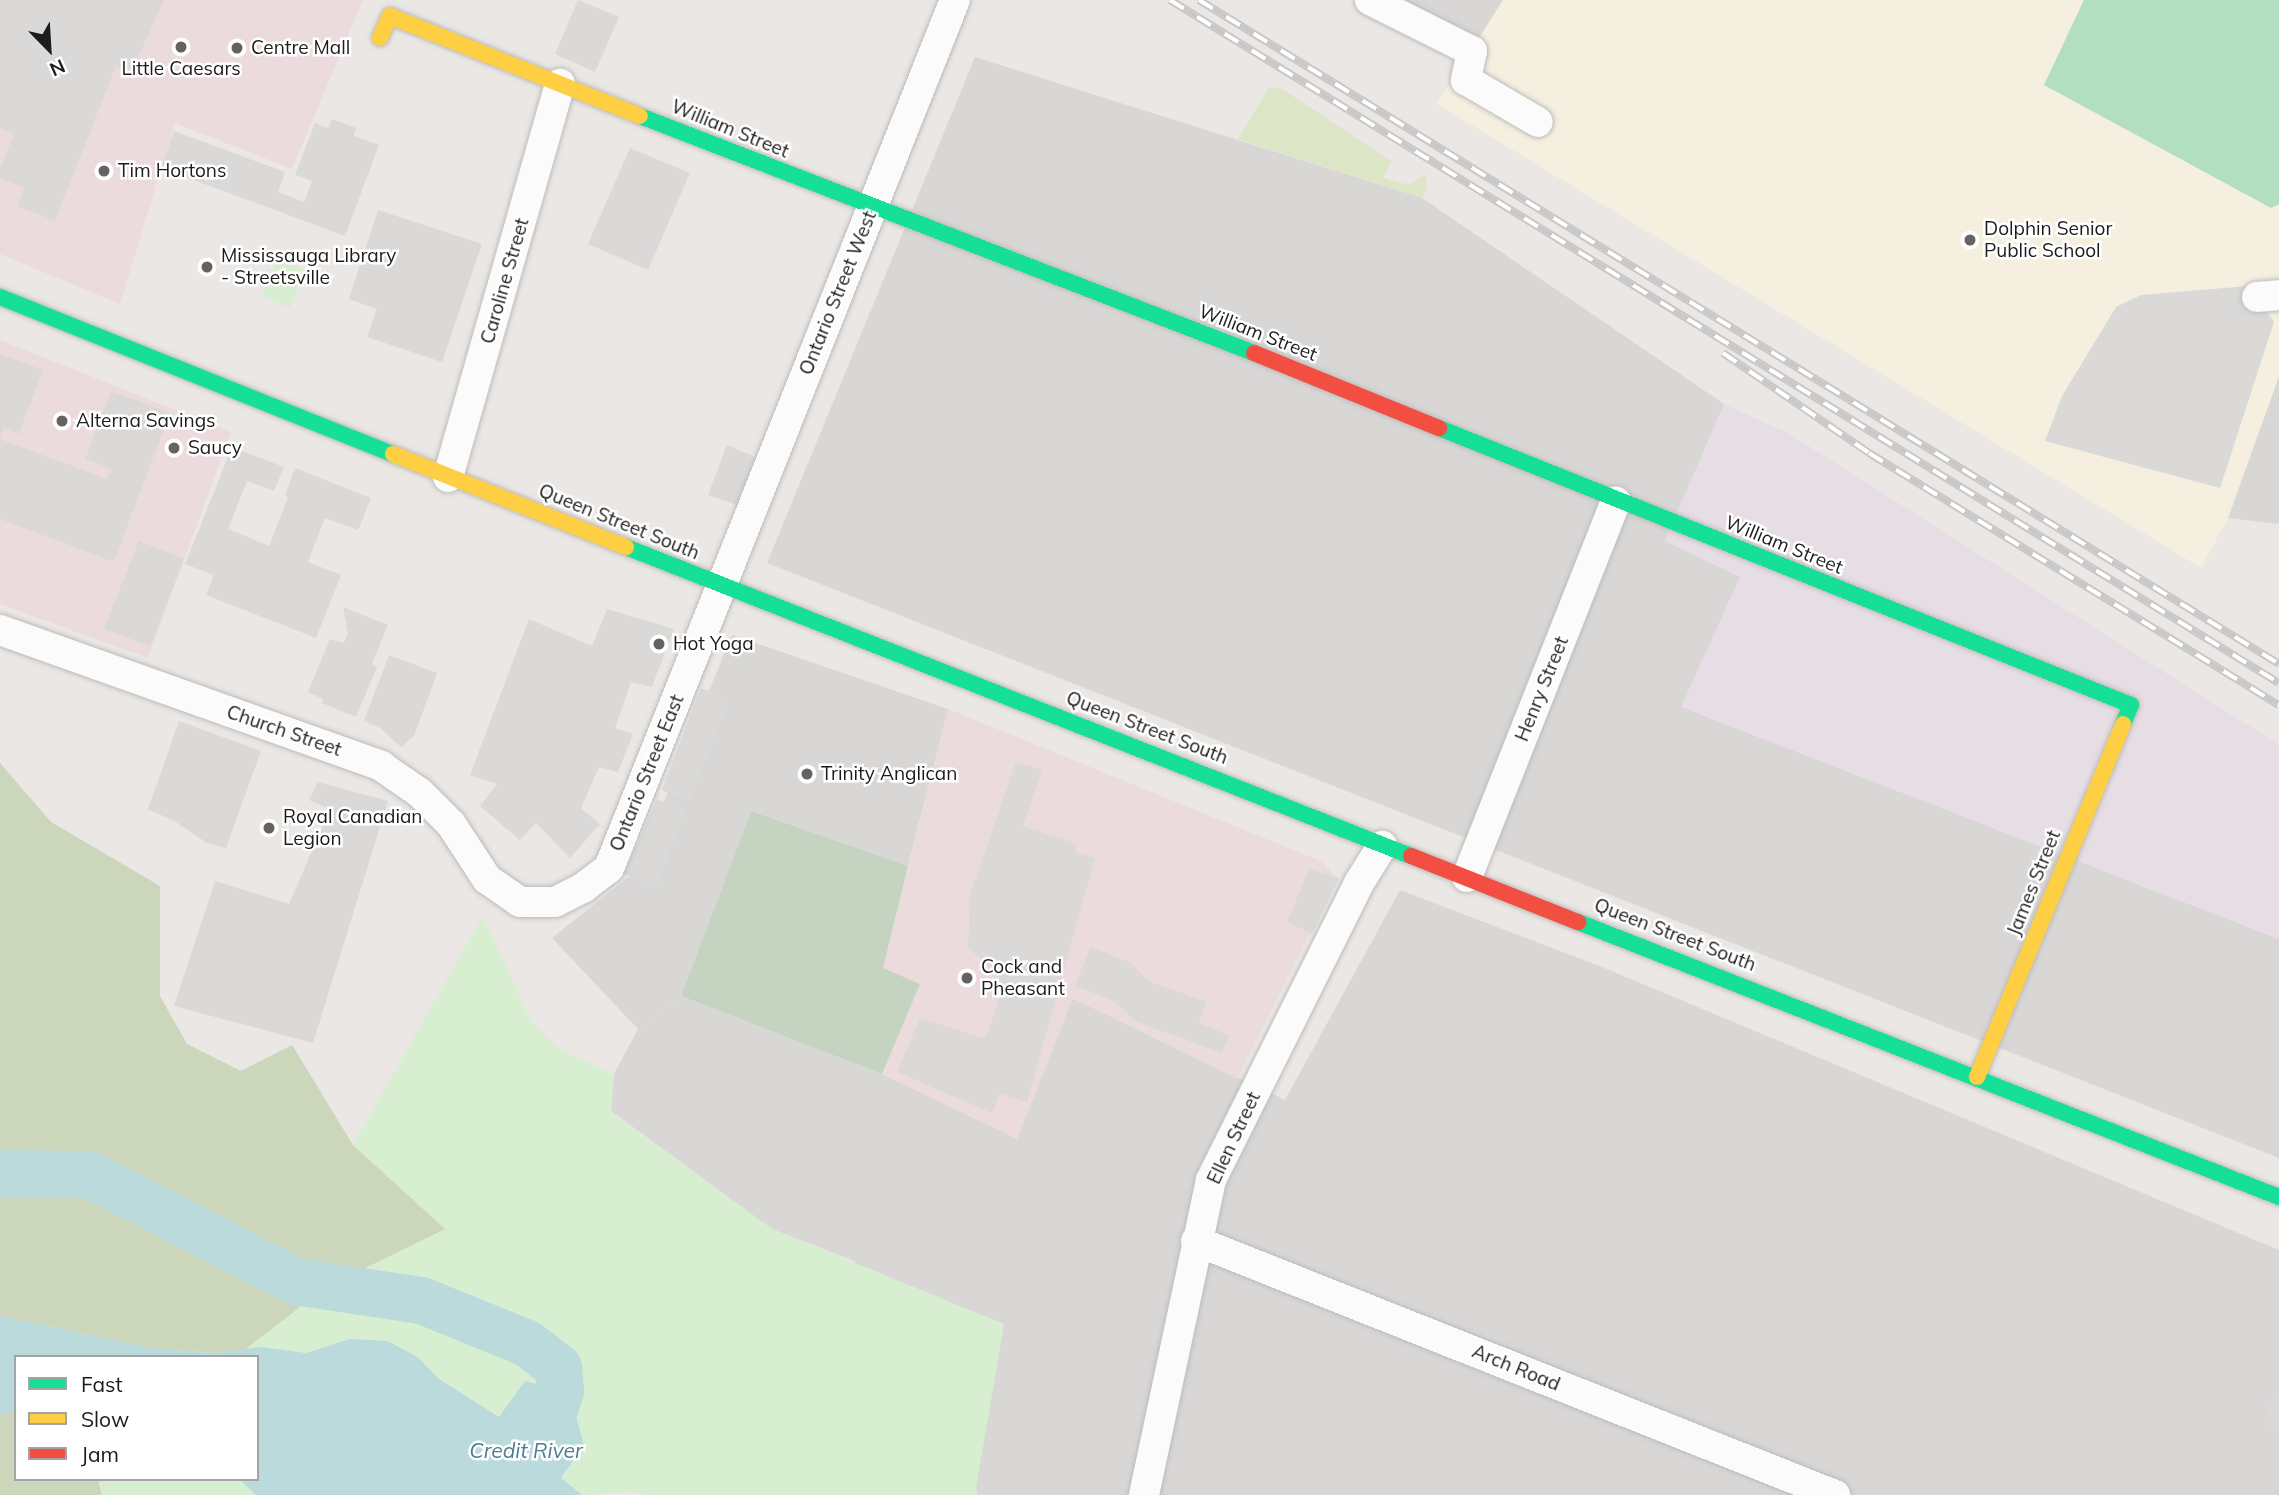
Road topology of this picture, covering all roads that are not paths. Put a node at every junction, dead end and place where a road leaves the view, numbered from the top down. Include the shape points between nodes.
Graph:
1 (955, 0) edge
2 (1370, 0) edge
3 (380, 38) dead end
4 (560, 84) junction
5 (1538, 122) dead end
6 (872, 208) junction
7 (0, 297) edge
8 (448, 477) junction
9 (1616, 501) junction
10 (723, 586) junction
11 (0, 630) edge
12 (2131, 705) joint
13 (1382, 846) junction
14 (1467, 877) junction
15 (520, 902) joint
16 (1977, 1077) junction
17 (2279, 1197) edge
18 (1196, 1241) junction
19 (1144, 1495) edge
20 (1835, 1495) edge

1 - 6 street, Ontario Street West
2 - 5 street via 1472,51 1466,80
3 - 4 main road, William Street via 390,16
4 - 6 main road, William Street
4 - 8 street, Caroline Street
6 - 9 main road, William Street via 1312,376
6 - 10 street, Ontario Street West
7 - 8 main road, Queen Street South
8 - 10 main road, Queen Street South
9 - 12 main road, William Street
9 - 14 street, Henry Street
10 - 13 main road, Queen Street South
10 - 15 street, Ontario Street East via 608,868 555,902
11 - 15 street, Church Street via 381,766 436,808 487,879
12 - 16 main road, James Street
13 - 14 main road, Queen Street South
13 - 18 street, Ellen Street via 1359,883 1211,1180
14 - 16 main road, Queen Street South
16 - 17 main road, Queen Street South
18 - 19 street, Ellen Street
18 - 20 street, Arch Road

